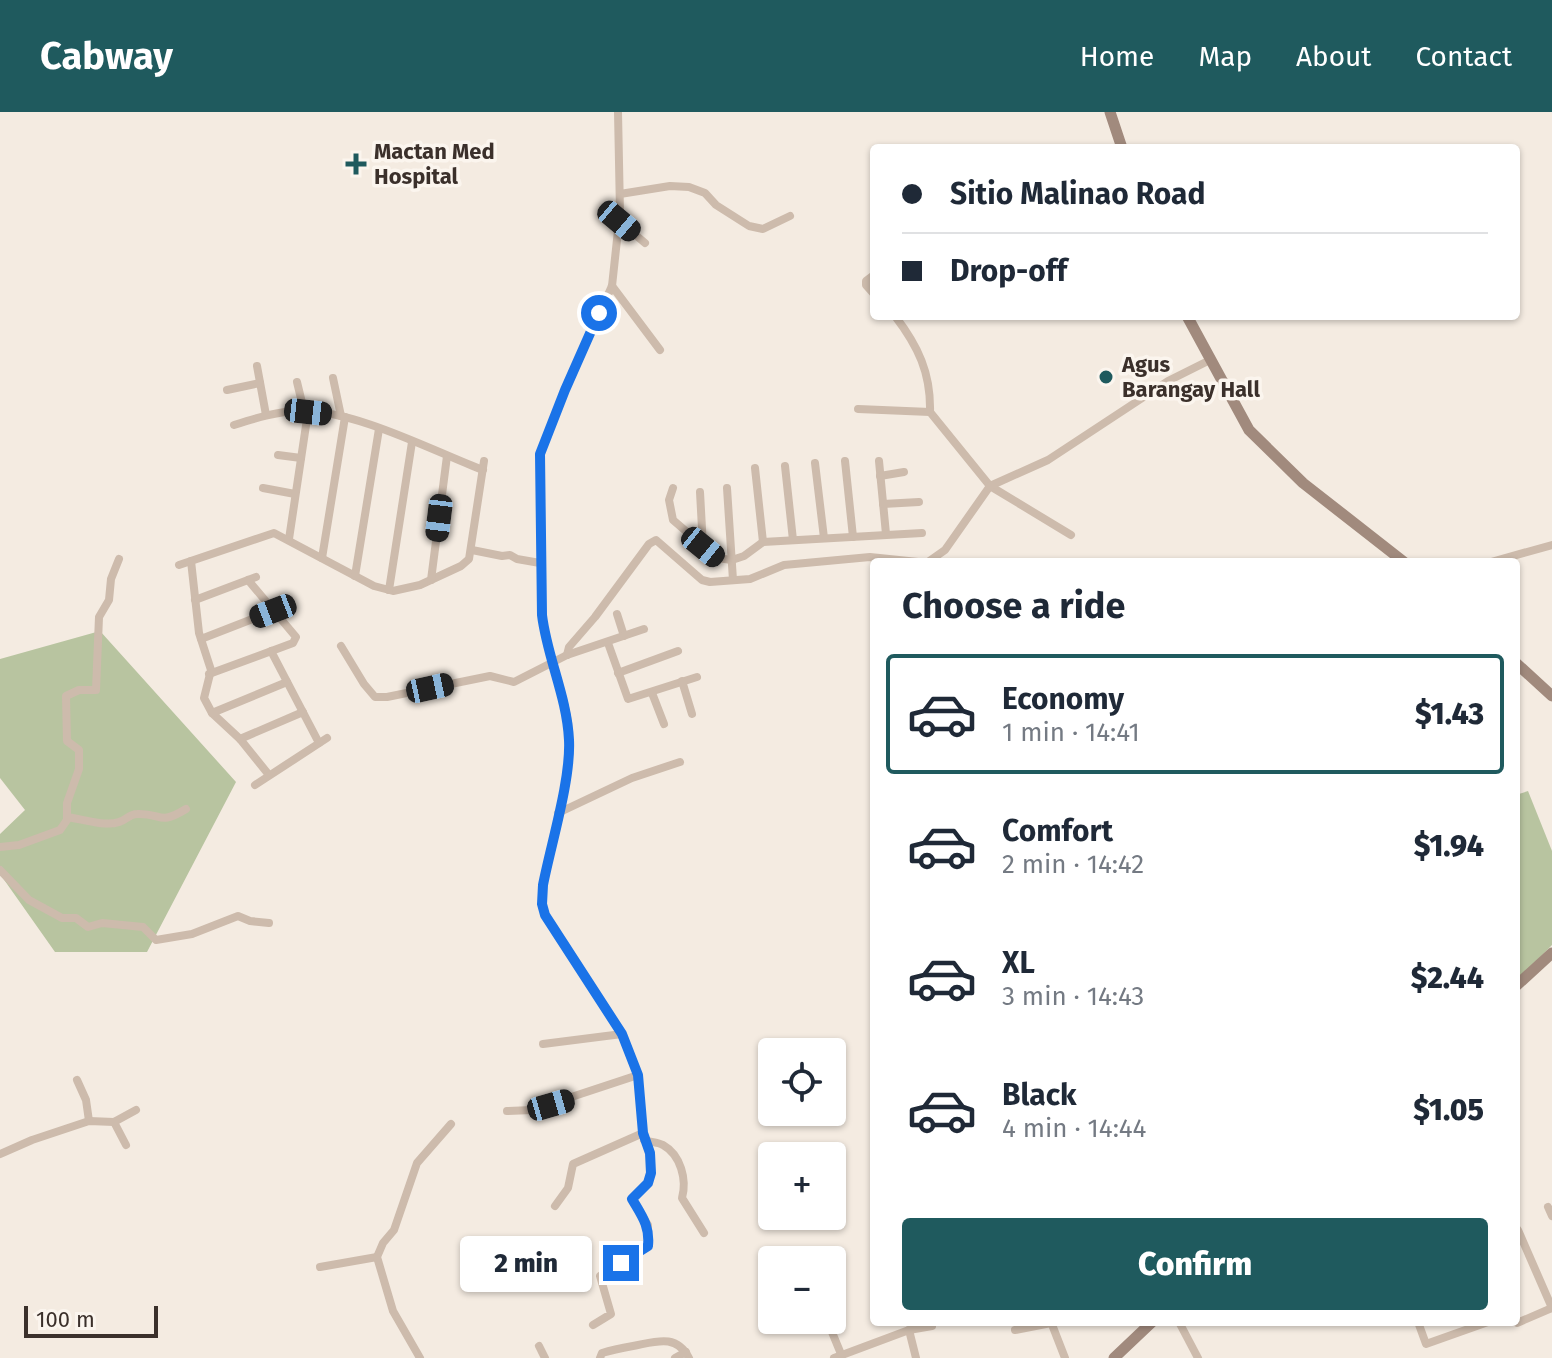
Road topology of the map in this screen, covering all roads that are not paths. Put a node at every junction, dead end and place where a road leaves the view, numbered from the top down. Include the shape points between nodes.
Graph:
1 (618, 112) edge
2 (1110, 112) edge
3 (1121, 144) edge
4 (620, 194) junction
5 (790, 216) dead end
6 (619, 221) junction
7 (645, 243) dead end
8 (612, 286) junction
9 (898, 320) edge
10 (1189, 320) edge
11 (660, 350) dead end
12 (1210, 360) junction
13 (257, 366) dead end
14 (333, 378) dead end
15 (297, 382) dead end
16 (260, 383) junction
17 (227, 390) dead end
18 (858, 409) dead end
19 (306, 412) junction
20 (930, 412) junction
21 (266, 415) junction
22 (343, 416) junction
23 (234, 425) dead end
24 (379, 429) junction
25 (412, 442) junction
26 (278, 455) dead end
27 (447, 456) junction
28 (301, 458) junction
29 (845, 461) dead end
30 (879, 461) dead end
31 (815, 463) dead end
32 (785, 466) dead end
33 (755, 468) dead end
34 (904, 472) dead end
35 (880, 476) junction
36 (990, 486) junction
37 (263, 488) dead end
38 (673, 488) dead end
39 (727, 488) dead end
40 (700, 492) dead end
41 (295, 494) junction
42 (919, 502) dead end
43 (883, 504) junction
44 (922, 533) dead end
45 (886, 534) junction
46 (1071, 535) dead end
47 (853, 537) junction
48 (824, 538) junction
49 (289, 539) junction
50 (793, 540) junction
51 (763, 542) junction
52 (1552, 545) edge
53 (703, 547) junction
54 (472, 550) junction
55 (322, 558) junction
56 (880, 558) edge
57 (934, 558) edge
58 (1399, 558) edge
59 (1505, 558) edge
60 (119, 559) dead end
61 (732, 560) junction
62 (191, 561) junction
63 (540, 563) junction
64 (179, 565) dead end
65 (355, 576) junction
66 (431, 580) junction
67 (733, 580) junction
68 (389, 590) junction
69 (195, 600) junction
70 (273, 611) junction
71 (617, 614) dead end
72 (644, 629) dead end
73 (624, 636) junction
74 (201, 639) junction
75 (608, 643) junction
76 (341, 646) dead end
77 (271, 651) junction
78 (678, 651) dead end
79 (567, 655) junction
80 (553, 662) junction
81 (1520, 667) edge
82 (618, 673) junction
83 (209, 674) junction
84 (697, 677) dead end
85 (682, 681) junction
86 (287, 682) junction
87 (652, 693) junction
88 (1552, 696) edge
89 (303, 712) junction
90 (212, 713) junction
91 (692, 714) dead end
92 (664, 724) dead end
93 (240, 739) junction
94 (680, 762) dead end
95 (269, 775) junction
96 (255, 785) dead end
97 (186, 809) dead end
98 (558, 813) junction
99 (67, 817) junction
100 (0, 847) edge
101 (0, 870) edge
102 (269, 923) dead end
103 (1552, 953) edge
104 (1520, 982) edge
105 (622, 1034) junction
106 (543, 1044) dead end
107 (638, 1075) junction
108 (77, 1080) dead end
109 (136, 1110) dead end
110 (507, 1111) dead end
111 (89, 1121) junction
112 (114, 1122) junction
113 (451, 1124) dead end
114 (643, 1136) junction
115 (126, 1145) dead end
116 (0, 1154) edge
117 (555, 1206) dead end
118 (704, 1233) dead end
119 (1520, 1235) edge
120 (377, 1257) junction
121 (320, 1267) dead end
122 (1552, 1308) edge
123 (1520, 1321) edge
124 (593, 1325) dead end
125 (932, 1326) dead end
126 (1036, 1326) edge
127 (1052, 1326) edge
128 (1148, 1326) edge
129 (1181, 1326) edge
130 (1419, 1326) edge
131 (1477, 1326) edge
132 (909, 1330) junction
133 (1015, 1330) dead end
134 (831, 1334) edge
135 (539, 1346) dead end
136 (635, 1346) junction
137 (688, 1355) edge
138 (838, 1356) edge
139 (420, 1358) edge
140 (545, 1358) edge
141 (600, 1358) edge
142 (641, 1358) edge
143 (675, 1358) edge
144 (916, 1358) edge
145 (1065, 1358) edge
146 (1114, 1358) edge
147 (1198, 1358) edge

1 - 4 street
2 - 3 street
4 - 5 street via 689,187 749,226 763,229
4 - 6 street
6 - 7 street
6 - 8 street
8 - 11 street
8 - 63 street via 540,454
9 - 20 street via 923,360
10 - 12 street
12 - 36 street via 1168,381 1048,460
12 - 58 street via 1249,430 1303,483
13 - 16 street
14 - 22 street
15 - 19 street
16 - 17 street
16 - 21 street
18 - 20 street
19 - 21 street
19 - 22 street
19 - 28 street
20 - 36 street
21 - 23 street
22 - 24 street
22 - 55 street
24 - 25 street
24 - 65 street
25 - 27 street
25 - 68 street
26 - 28 street
27 - 54 street via 484,466
27 - 66 street
28 - 41 street
29 - 47 street
30 - 35 street
31 - 48 street
32 - 50 street
33 - 51 street
34 - 35 street
35 - 43 street
36 - 46 street
36 - 57 street
37 - 41 street
38 - 53 street via 670,514
39 - 61 street
40 - 53 street
41 - 49 street
42 - 43 street
43 - 45 street
44 - 45 street
45 - 47 street
47 - 48 street
48 - 50 street
49 - 55 street
49 - 62 street via 274,533
50 - 51 street
51 - 61 street
52 - 59 street
53 - 61 street via 717,558
54 - 63 street
54 - 66 street via 461,566
55 - 65 street
56 - 67 street via 784,565
60 - 99 street via 99,617 96,690 66,696 67,741 79,750
61 - 67 street
62 - 64 street
62 - 69 street
63 - 80 street via 545,639
65 - 68 street
66 - 68 street
67 - 79 street via 702,580 656,540
69 - 70 street via 252,579
69 - 74 street
70 - 74 street
70 - 77 street via 296,637
71 - 73 street
72 - 73 street
73 - 75 street
74 - 83 street
75 - 79 street
75 - 82 street
76 - 80 street via 375,697 490,676 514,682
77 - 83 street
77 - 86 street
78 - 82 street
79 - 80 street
80 - 98 street via 570,743
81 - 88 street
82 - 87 street via 628,699
83 - 90 street via 204,698
84 - 85 street
85 - 87 street
85 - 91 street
86 - 89 street
86 - 90 street
87 - 92 street
89 - 93 street
89 - 95 street via 323,740
90 - 93 street
93 - 95 street
94 - 98 street
95 - 96 street
97 - 99 street via 159,820 132,814 119,822
98 - 105 street via 543,885 545,915
99 - 100 street via 60,830
101 - 102 street via 29,900 88,927 143,927 156,940 192,934 238,916
103 - 104 street
105 - 106 street
105 - 107 street
107 - 110 street via 532,1110
107 - 114 street
108 - 111 street
109 - 112 street
111 - 112 street
111 - 116 street
112 - 115 street
113 - 120 street via 417,1163 394,1230
114 - 117 street via 573,1164 568,1188
114 - 118 street via 663,1145 676,1159 685,1181 682,1198
114 - 124 street via 651,1173 632,1199 648,1225 648,1246 600,1276 611,1314
119 - 122 street
120 - 121 street
120 - 139 street via 393,1311
122 - 123 street
125 - 132 street
126 - 133 street
127 - 145 street
128 - 146 street
129 - 147 street
130 - 131 street via 1426,1344
132 - 138 street
132 - 144 street
134 - 138 street
135 - 140 street
136 - 137 street via 675,1342
136 - 141 street via 602,1353
136 - 142 street
137 - 143 street

